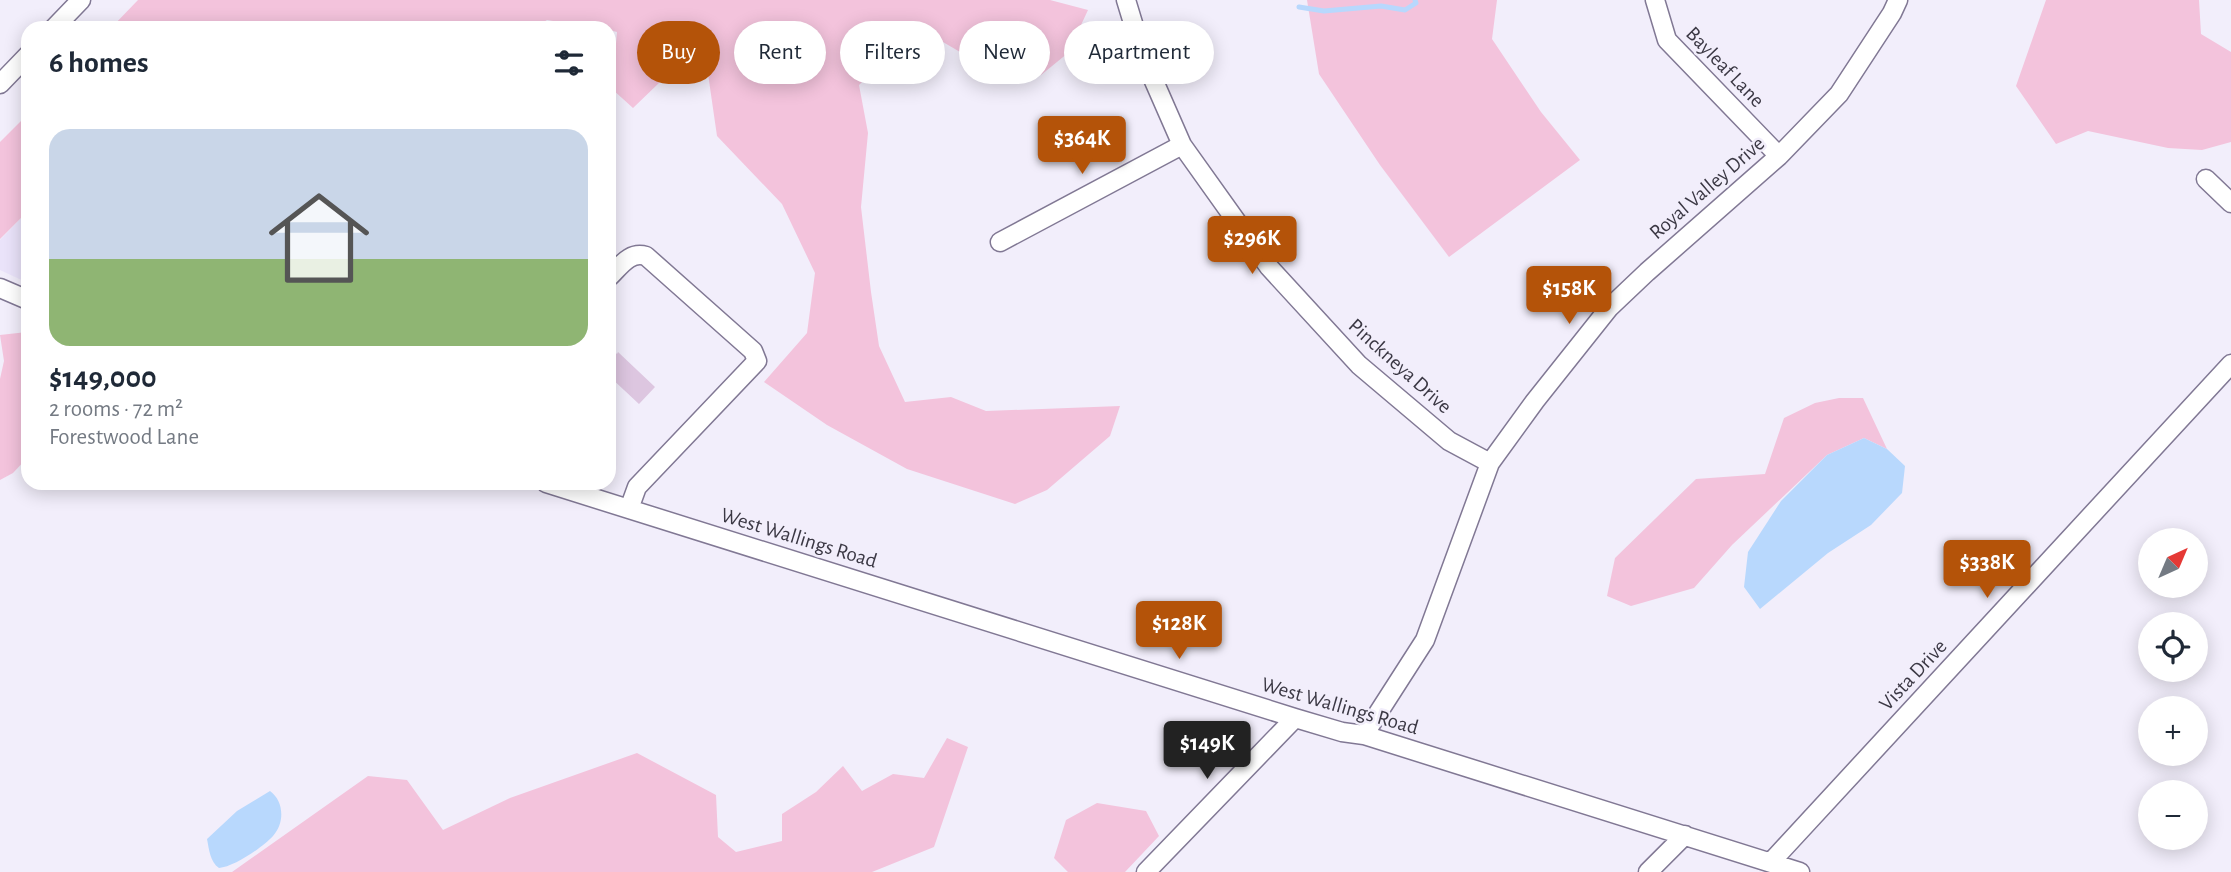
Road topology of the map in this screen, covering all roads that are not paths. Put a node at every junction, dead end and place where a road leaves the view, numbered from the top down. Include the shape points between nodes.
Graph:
1 (81, 0) edge
2 (1126, 0) edge
3 (1655, 0) edge
4 (1898, 0) edge
5 (61, 21) edge
6 (21, 62) edge
7 (0, 84) edge
8 (1182, 145) junction
9 (1779, 156) junction
10 (2206, 179) dead end
11 (2231, 203) edge
12 (1000, 242) dead end
13 (616, 270) edge
14 (0, 288) edge
15 (21, 297) edge
16 (2231, 364) edge
17 (1490, 463) junction
18 (568, 490) edge
19 (629, 509) junction
20 (1295, 718) junction
21 (1364, 735) junction
22 (1685, 835) junction
23 (1771, 862) junction
24 (1146, 872) edge
25 (1648, 872) edge
26 (1800, 872) edge

1 - 5 street
2 - 8 street, Pinckneya Drive via 1143,56
3 - 9 street, Bayleaf Lane via 1667,40
4 - 9 street, Royal Valley Drive via 1839,94
6 - 7 street
8 - 12 street
8 - 17 street, Pinckneya Drive via 1269,267 1359,365 1449,441
9 - 17 street, Royal Valley Drive via 1609,308
10 - 11 street
13 - 19 street via 631,255 646,256 753,351 757,361 637,487
14 - 15 street
16 - 23 street, Vista Drive
17 - 21 street, Royal Valley Drive via 1425,640
18 - 19 street, West Wallings Road
19 - 20 street, West Wallings Road
20 - 21 street, West Wallings Road
20 - 24 street
21 - 22 street, West Wallings Road
22 - 23 street, West Wallings Road
22 - 25 street
23 - 26 street, West Wallings Road

